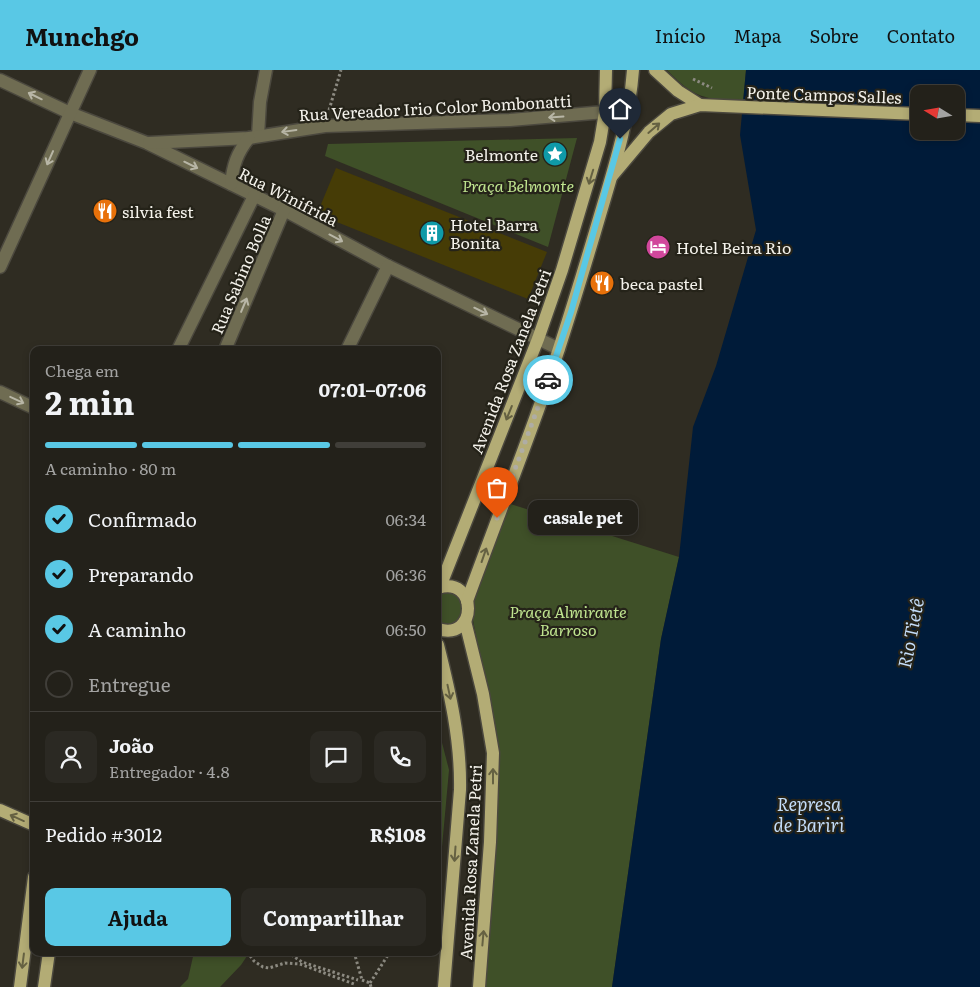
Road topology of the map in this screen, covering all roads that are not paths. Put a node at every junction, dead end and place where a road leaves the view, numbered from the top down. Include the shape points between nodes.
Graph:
1 (90, 70) edge
2 (266, 70) edge
3 (606, 70) edge
4 (633, 70) edge
5 (655, 70) edge
6 (0, 80) edge
7 (700, 105) junction
8 (605, 112) junction
9 (70, 113) junction
10 (910, 114) edge
11 (965, 115) edge
12 (980, 116) edge
13 (253, 137) junction
14 (147, 143) junction
15 (611, 178) junction
16 (231, 184) junction
17 (254, 196) junction
18 (284, 210) junction
19 (388, 266) junction
20 (0, 267) edge
21 (538, 339) junction
22 (180, 346) edge
23 (227, 346) edge
24 (349, 346) edge
25 (559, 349) junction
26 (0, 392) edge
27 (30, 406) edge
28 (441, 583) edge
29 (441, 587) edge
30 (467, 601) junction
31 (465, 621) junction
32 (441, 630) edge
33 (441, 657) edge
34 (0, 810) edge
35 (30, 823) edge
36 (30, 909) edge
37 (48, 956) edge
38 (20, 987) edge
39 (44, 987) edge
40 (444, 987) edge
41 (479, 987) edge

1 - 9 street
2 - 13 street
3 - 8 main road, Avenida Rosa Zanela Petri
4 - 15 main road
5 - 7 main road
9 -> 6 street, Rua Winifrida
7 - 10 main road, Ponte Campos Salles
15 -> 7 main road via 649,132 671,114
8 -> 13 street, Rua Vereador Irio Color Bombonatti via 510,120 325,126
8 -> 21 main road, Avenida Rosa Zanela Petri via 593,168
9 - 14 street, Rua Winifrida
9 -> 20 street
11 - 12 main road
13 - 14 street, Rua Vereador Irio Color Bombonatti
13 - 16 street via 238,152
14 -> 16 street, Rua Winifrida
15 - 25 main road
16 - 17 street, Rua Winifrida
17 - 18 street, Rua Winifrida
17 - 22 street
18 -> 19 street, Rua Winifrida
23 -> 18 street, Rua Sabino Bolla
19 -> 21 street, Rua Winifrida
19 - 24 street
21 - 25 street, Rua Winifrida
21 -> 28 main road, Avenida Rosa Zanela Petri
30 -> 25 main road
26 -> 27 street
29 - 30 main road via 459,590
30 - 31 main road, Avenida Rosa Zanela Petri via 469,608
31 - 32 main road via 454,630
41 -> 31 main road, Avenida Rosa Zanela Petri via 490,842 492,753 483,694
33 -> 40 main road, Avenida Rosa Zanela Petri via 460,758
35 -> 34 main road
36 -> 38 main road
37 - 39 main road

